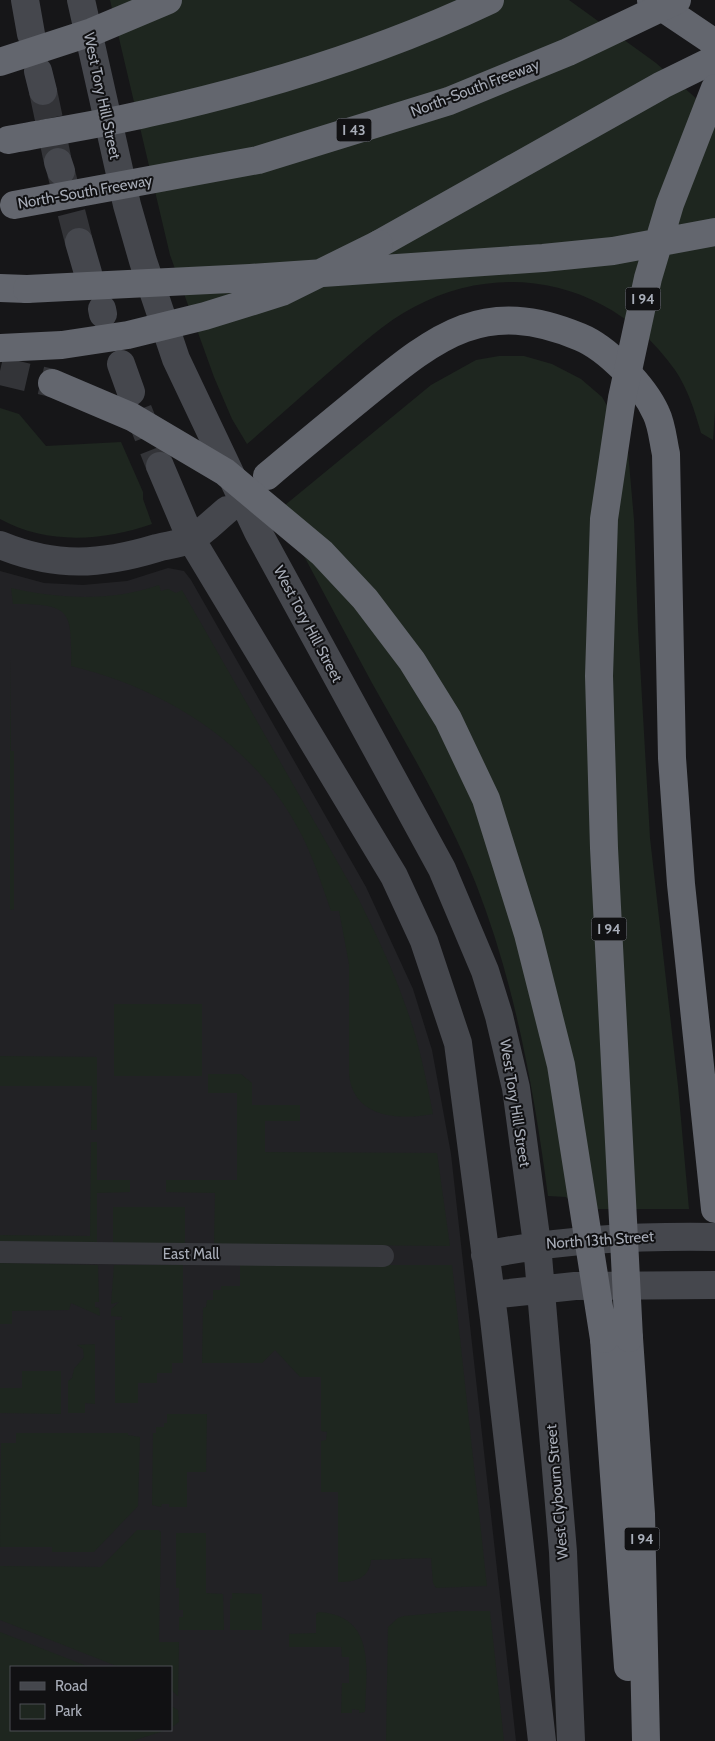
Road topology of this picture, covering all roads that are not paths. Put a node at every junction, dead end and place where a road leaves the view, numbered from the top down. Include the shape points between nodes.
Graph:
1 (168, 0) edge
2 (490, 0) edge
3 (651, 0) edge
4 (677, 0) edge
5 (81, 1) edge
6 (715, 43) edge
7 (715, 59) edge
8 (0, 62) edge
9 (715, 88) edge
10 (4, 140) edge
11 (7, 206) edge
12 (715, 232) edge
13 (79, 242) tunnel mouth
14 (88, 273) dead end
15 (0, 288) edge
16 (0, 348) edge
17 (121, 364) dead end
18 (52, 382) tunnel mouth
19 (131, 392) tunnel mouth
20 (160, 466) tunnel mouth
21 (267, 476) dead end
22 (227, 510) dead end
23 (191, 539) junction
24 (0, 544) edge
25 (715, 1209) edge
26 (715, 1236) edge
27 (536, 1244) junction
28 (0, 1252) edge
29 (485, 1255) junction
30 (383, 1256) dead end
31 (715, 1285) edge
32 (540, 1290) junction
33 (491, 1295) junction
34 (617, 1339) junction
35 (542, 1741) edge
36 (571, 1741) edge
37 (632, 1741) edge
38 (646, 1741) edge

1 - 8 highway, bridge via 92,32
2 - 10 highway, bridge via 381,46 258,85 148,114
3 - 6 highway
4 - 11 highway, North-South Freeway / I 43, bridge via 568,52 449,101 258,160
5 - 27 street, West Tory Hill Street via 126,205 176,359 258,532 442,869 485,971 516,1088
7 - 16 highway, bridge via 662,85 369,250 282,292 205,316 128,334 62,345
9 - 34 highway, I 94, bridge via 670,204 648,278 622,398 604,519 599,676
12 - 15 highway, bridge via 612,251 543,258 250,278
13 - 14 street
17 - 19 street
18 - 34 highway, bridge via 132,417 225,472 322,553 364,599 406,653 448,719 486,799 528,934 561,1065 580,1173
20 - 23 street
21 - 25 highway via 405,362 440,338 474,324 514,319 554,326 594,343 630,374 656,413 666,454 672,758 681,884
22 - 23 street
23 - 24 street via 130,557 80,563 21,554
23 - 29 street via 394,876 424,941 458,1043
26 - 27 street, North 13th Street via 646,1236
27 - 29 street, North 13th Street
27 - 32 street, West Clybourn Street
28 - 30 street, East Mall
29 - 33 street
31 - 32 street via 623,1285
32 - 33 street
32 - 36 street, West Clybourn Street via 563,1552
33 - 35 street
34 - 37 highway
34 - 38 highway, I 94 via 641,1514

